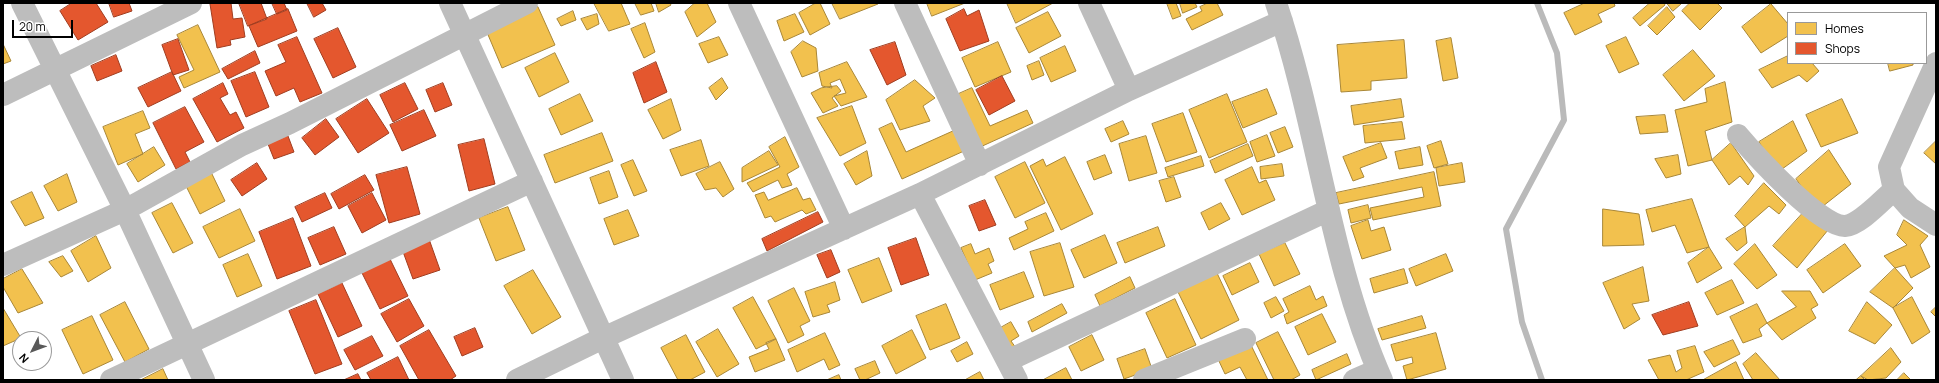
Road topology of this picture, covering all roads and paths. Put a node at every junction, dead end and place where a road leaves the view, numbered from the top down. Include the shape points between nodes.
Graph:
1 (22, 3) edge
2 (191, 3) edge
3 (450, 3) edge
4 (527, 3) edge
5 (739, 3) edge
6 (906, 3) edge
7 (1089, 3) edge
8 (1279, 12) edge
9 (464, 34) junction
10 (1936, 63) edge
11 (55, 69) junction
12 (1129, 90) junction
13 (3, 95) edge
14 (1738, 136) dead end
15 (980, 165) junction
16 (532, 181) junction
17 (1894, 190) junction
18 (920, 194) junction
19 (125, 210) junction
20 (1329, 210) junction
21 (1936, 225) edge
22 (844, 229) junction
23 (3, 265) edge
24 (603, 338) junction
25 (1245, 339) dead end
26 (187, 344) junction
27 (1007, 361) junction
28 (1380, 375) edge
29 (111, 380) edge
30 (204, 380) edge
31 (517, 380) edge
32 (623, 380) edge
33 (1017, 380) edge
34 (1144, 380) edge
35 (1354, 380) edge

1 - 11 street
2 - 11 street
3 - 9 street
4 - 9 street
5 - 22 street
6 - 15 street
7 - 12 street
8 - 12 street
8 - 20 street via 1305,103
9 - 16 street
9 - 19 street via 242,145
10 - 17 street via 1889,167
11 - 13 street
11 - 19 street
12 - 15 street
14 - 17 street via 1776,177 1806,203 1831,221 1844,226 1856,223
15 - 18 street
16 - 24 street
16 - 26 street
17 - 21 street via 1910,208
18 - 22 street
18 - 27 street
19 - 23 street
19 - 26 street
20 - 27 street
20 - 28 street via 1344,273
22 - 24 street
24 - 31 street
24 - 32 street
25 - 34 street
26 - 29 street
26 - 30 street
27 - 33 street
28 - 35 street

